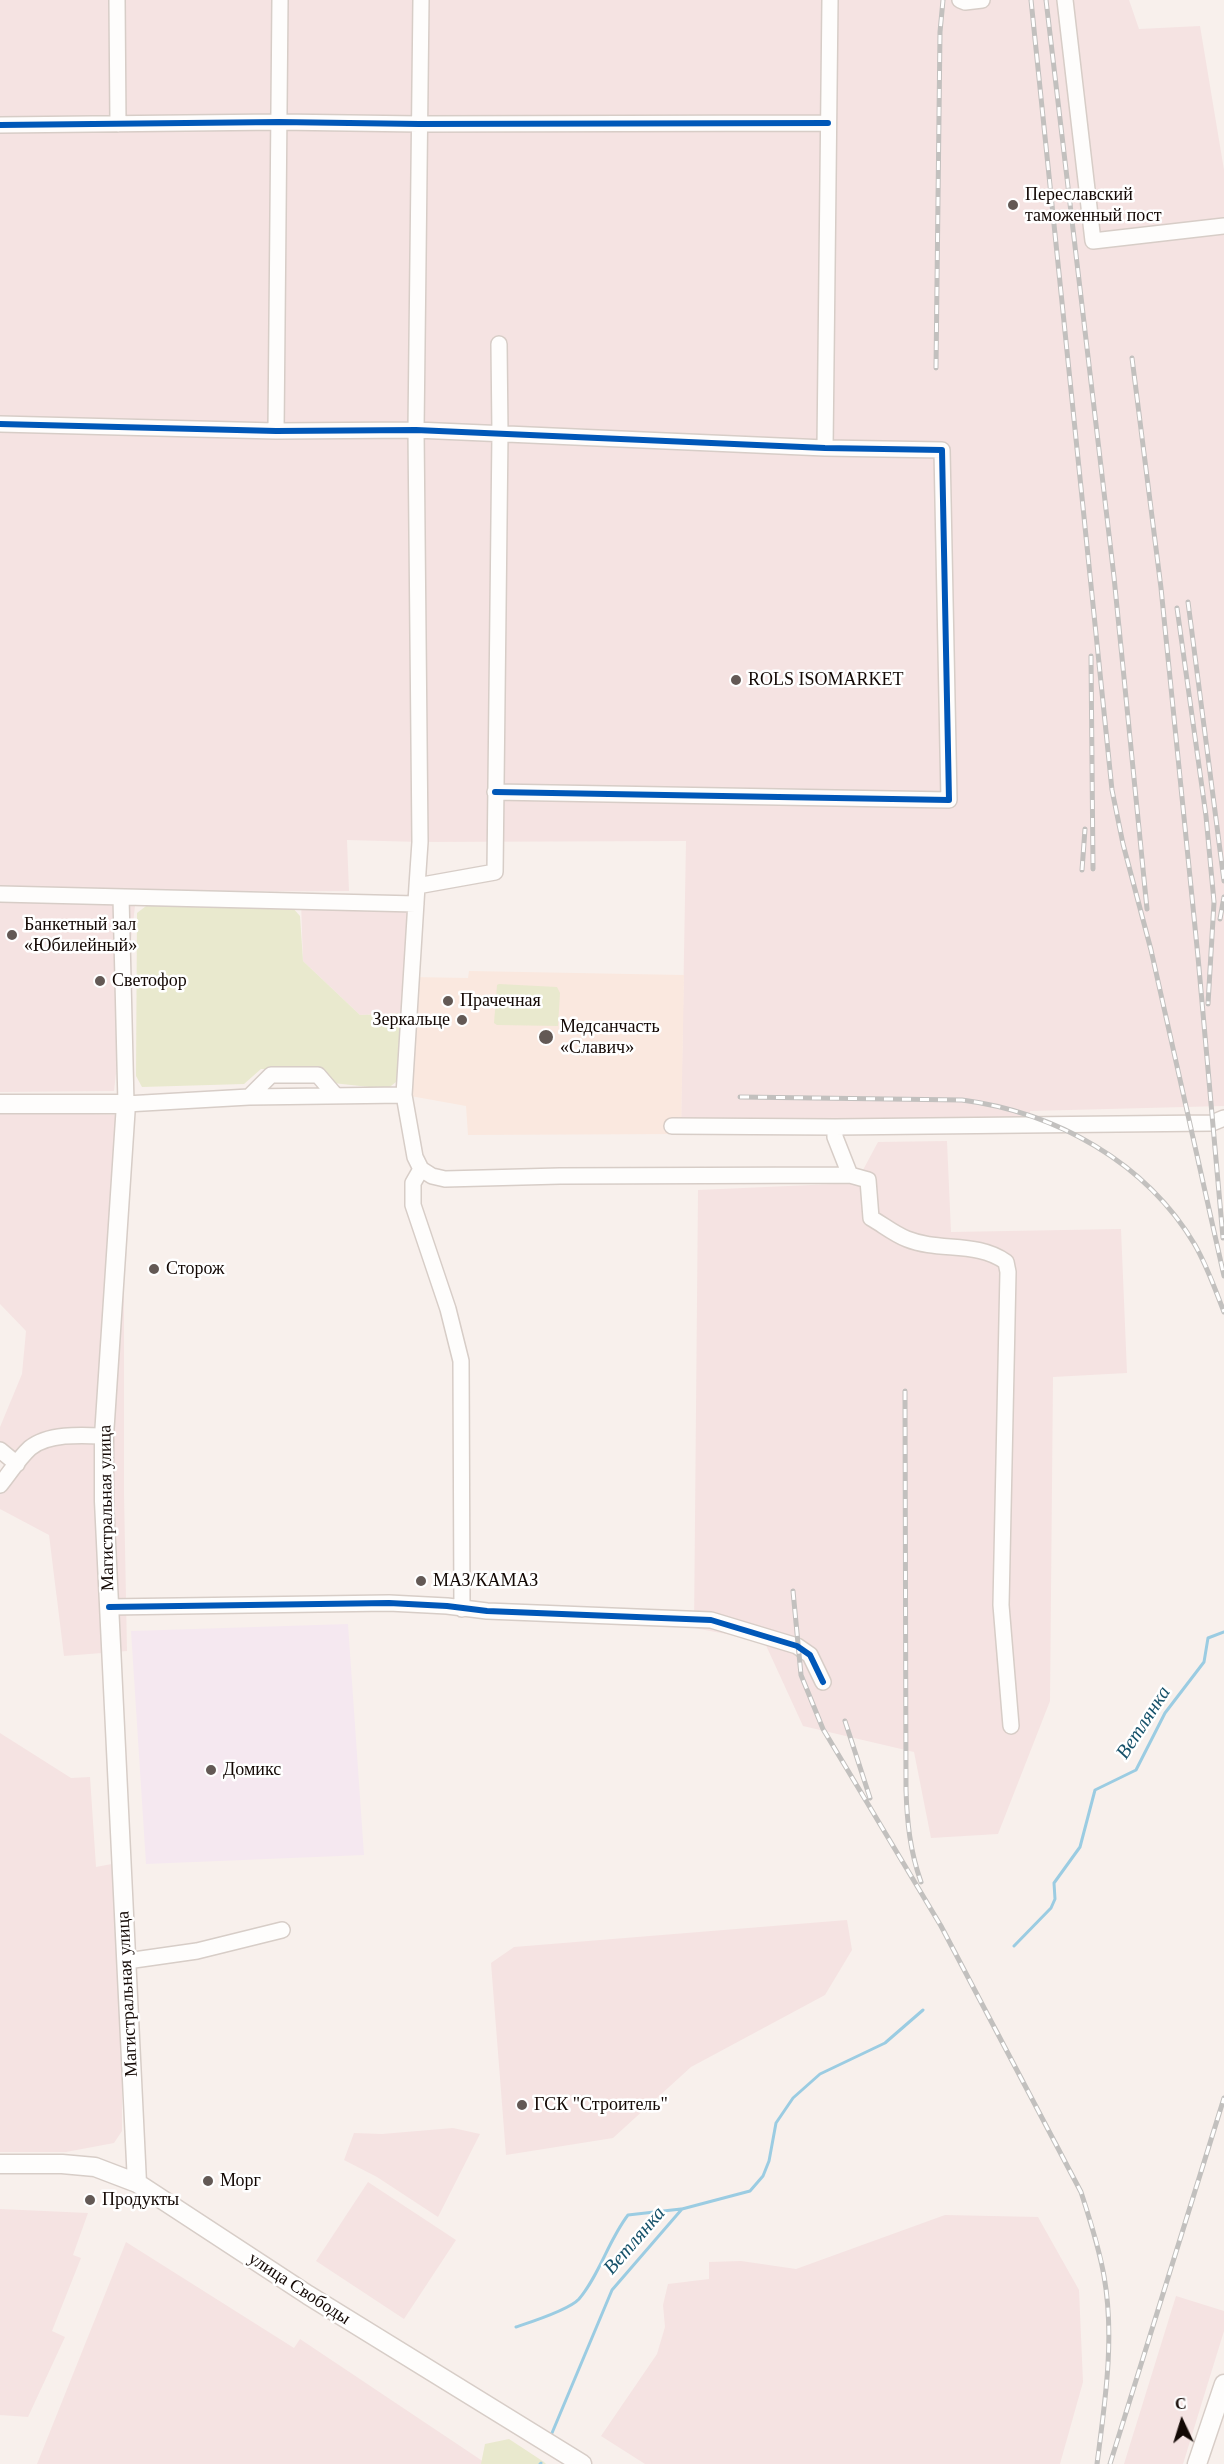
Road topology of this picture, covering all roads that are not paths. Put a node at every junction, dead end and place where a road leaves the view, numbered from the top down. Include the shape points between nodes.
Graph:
1 (117, 0) edge
2 (280, 0) edge
3 (421, 0) edge
4 (830, 0) edge
5 (960, 0) edge
6 (982, 0) edge
7 (1065, 0) edge
8 (279, 122) junction
9 (828, 123) junction
10 (118, 124) junction
11 (419, 124) junction
12 (0, 125) edge
13 (1224, 226) edge
14 (499, 344) dead end
15 (0, 424) edge
16 (416, 430) junction
17 (276, 431) junction
18 (500, 433) junction
19 (825, 448) junction
20 (495, 792) junction
21 (417, 886) junction
22 (0, 894) edge
23 (121, 897) junction
24 (416, 904) junction
25 (404, 1095) junction
26 (336, 1096) junction
27 (249, 1097) junction
28 (0, 1104) edge
29 (126, 1104) junction
30 (1224, 1118) edge
31 (672, 1126) dead end
32 (835, 1127) junction
33 (421, 1169) junction
34 (850, 1175) junction
35 (104, 1436) junction
36 (0, 1450) edge
37 (17, 1464) junction
38 (0, 1485) edge
39 (109, 1607) junction
40 (462, 1609) junction
41 (823, 1682) dead end
42 (1011, 1726) dead end
43 (282, 1930) dead end
44 (127, 1961) junction
45 (0, 2164) edge
46 (137, 2183) junction
47 (1224, 2384) edge
48 (582, 2464) edge
49 (1197, 2464) edge

1 - 10 street
2 - 8 street
3 - 11 street
4 - 9 street
5 - 6 street
7 - 13 street via 1093,241
8 - 10 street
8 - 11 street
8 - 17 street
9 - 11 street
9 - 19 street
10 - 12 street
11 - 16 street
14 - 18 street
15 - 17 street
16 - 17 street
16 - 18 street
16 - 21 street via 420,830
18 - 19 street
18 - 20 street
19 - 20 street via 942,450 949,800
20 - 21 street via 495,872
21 - 24 street
22 - 23 street
23 - 24 street
23 - 29 street
24 - 25 street
25 - 26 street
25 - 33 street via 415,1157
26 - 27 street
26 - 27 street via 318,1075 271,1075
27 - 29 street
28 - 29 main road
29 - 35 main road, Магистральная улица
30 - 32 street via 1212,1123
31 - 32 street
32 - 34 street
33 - 34 street via 445,1179
33 - 40 street via 413,1182 413,1205 461,1361
34 - 42 street via 868,1180 871,1218 907,1239 986,1251 1006,1262 1001,1605
35 - 37 street via 81,1435 40,1442
35 - 39 main road, Магистральная улица
36 - 37 street
37 - 38 street
39 - 40 street via 389,1603
39 - 44 main road, Магистральная улица
40 - 41 street via 711,1620 797,1646 810,1655
43 - 44 street via 197,1951
44 - 46 main road, Магистральная улица
45 - 46 main road, улица Свободы via 95,2168
46 - 48 main road, улица Свободы via 318,2302
47 - 49 main road

